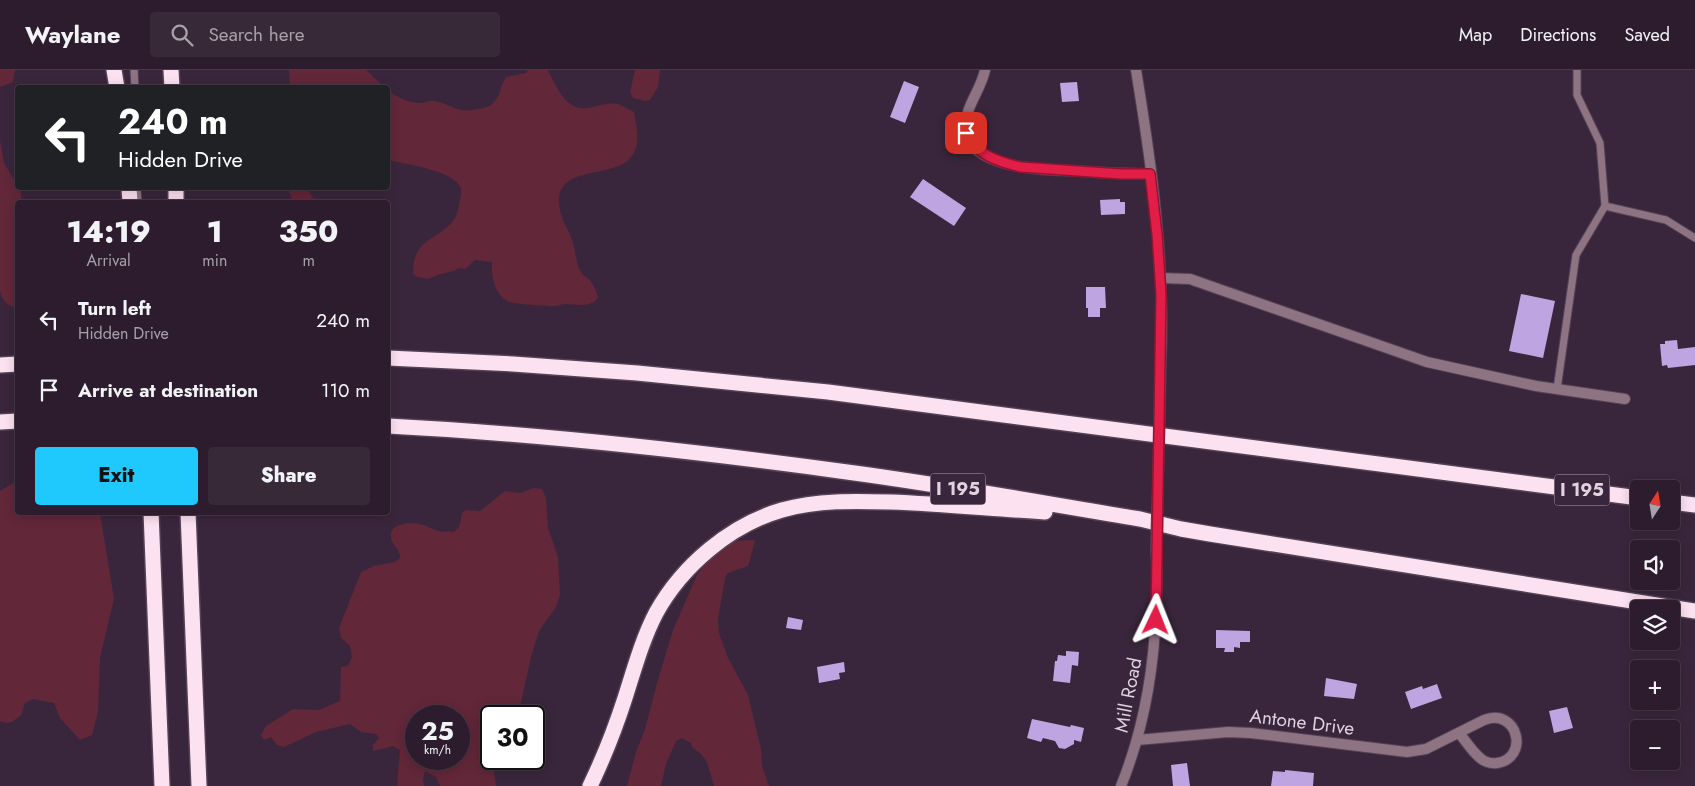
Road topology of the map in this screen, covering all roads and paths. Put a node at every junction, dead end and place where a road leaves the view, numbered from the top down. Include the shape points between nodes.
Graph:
1 (114, 70) edge
2 (134, 70) edge
3 (171, 70) edge
4 (985, 70) edge
5 (1136, 70) edge
6 (1577, 70) edge
7 (116, 85) edge
8 (135, 85) edge
9 (172, 85) edge
10 (1150, 174) junction
11 (1605, 206) junction
12 (1695, 238) edge
13 (1160, 278) junction
14 (0, 356) edge
15 (15, 357) edge
16 (390, 358) edge
17 (15, 364) edge
18 (0, 365) edge
19 (1557, 389) junction
20 (1625, 399) dead end
21 (15, 421) edge
22 (0, 422) edge
23 (390, 426) edge
24 (1630, 497) edge
25 (1680, 503) edge
26 (1695, 505) edge
27 (151, 515) edge
28 (188, 515) edge
29 (1140, 519) junction
30 (1695, 611) edge
31 (1459, 732) junction
32 (1137, 740) junction
33 (162, 786) edge
34 (199, 786) edge
35 (590, 786) edge
36 (1121, 786) edge

1 - 7 highway
2 - 8 lane
3 - 9 highway
4 - 10 street via 966,115 966,133 984,154 1006,164 1038,169
5 - 10 street, Mill Road
6 - 11 lane via 1577,95 1600,143
10 - 13 street, Mill Road
11 - 12 lane via 1666,220
11 - 19 lane via 1576,255
13 - 19 street via 1198,282 1427,362
13 - 32 street, Mill Road, bridge via 1162,319 1156,596 1152,669
14 - 15 highway
16 - 24 highway, I 195 via 637,373 819,391
17 - 18 highway
19 - 20 street
21 - 22 highway
23 - 29 highway, I 195 via 558,438 744,459 848,472
25 - 26 highway
27 - 33 highway
28 - 34 highway
29 - 30 highway, I 195 via 1181,529
29 - 35 highway via 856,501 796,507 757,520 706,553 681,577 663,601 644,641 609,745
31 - 31 street, Antone Drive via 1484,720 1498,718 1511,725 1516,734 1516,744 1506,760 1492,763 1479,757
31 - 32 street, Antone Drive via 1426,749 1407,752 1251,732
32 - 36 street, Mill Road

